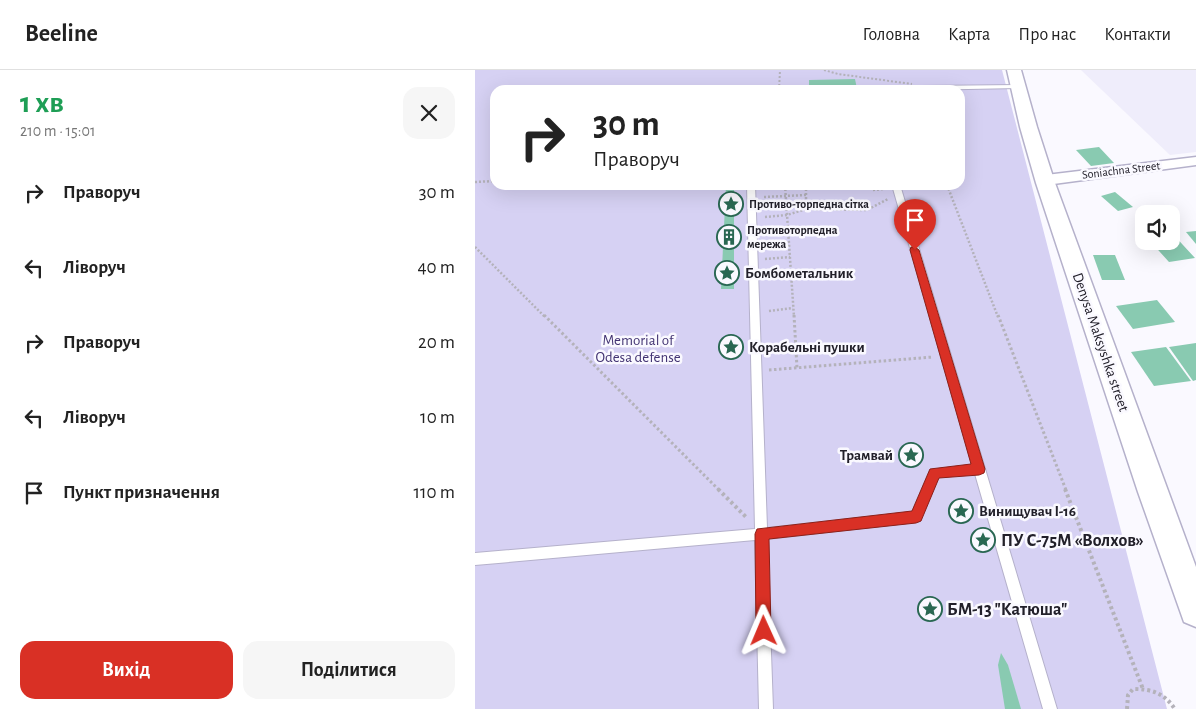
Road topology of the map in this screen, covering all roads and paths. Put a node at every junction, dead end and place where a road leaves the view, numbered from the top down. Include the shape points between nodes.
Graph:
1 (780, 70) edge
2 (824, 70) edge
3 (1016, 79) edge
4 (779, 85) edge
5 (908, 85) edge
6 (959, 85) edge
7 (1196, 161) edge
8 (1045, 180) junction
9 (490, 181) edge
10 (475, 182) edge
11 (751, 190) edge
12 (785, 190) edge
13 (806, 190) edge
14 (897, 190) edge
15 (949, 190) edge
16 (806, 195) junction
17 (785, 196) junction
18 (751, 198) junction
19 (806, 209) junction
20 (787, 215) junction
21 (752, 219) junction
22 (475, 247) edge
23 (790, 257) junction
24 (753, 260) junction
25 (793, 308) junction
26 (755, 312) junction
27 (946, 356) junction
28 (797, 368) junction
29 (756, 371) junction
30 (979, 469) junction
31 (762, 534) junction
32 (475, 559) edge
33 (1196, 610) edge
34 (1143, 689) junction
35 (765, 709) edge
36 (1050, 709) edge
37 (1127, 709) edge
38 (1175, 709) edge

1 - 4 path
2 - 5 path
3 - 6 lane
3 - 8 street, Denysa Maksyshka street
7 - 8 street, Soniachna Street
8 - 33 street, Denysa Maksyshka street
9 - 10 path
11 - 18 lane
12 - 17 path
13 - 16 path
14 - 19 path via 867,210
14 - 27 lane
15 - 34 path
16 - 17 path
16 - 19 path
17 - 18 path
17 - 20 path
18 - 21 lane
19 - 20 path
20 - 21 path
20 - 23 path
21 - 24 lane
22 - 31 path
23 - 24 path
23 - 25 path
24 - 26 lane
25 - 26 path
25 - 28 path
26 - 29 lane
27 - 28 path
27 - 30 lane
28 - 29 path
29 - 31 lane
30 - 31 lane via 934,473 916,517
30 - 36 lane
31 - 32 lane
31 - 35 lane
34 - 37 path via 1133,689 1128,695
34 - 38 path via 1156,691 1169,699

